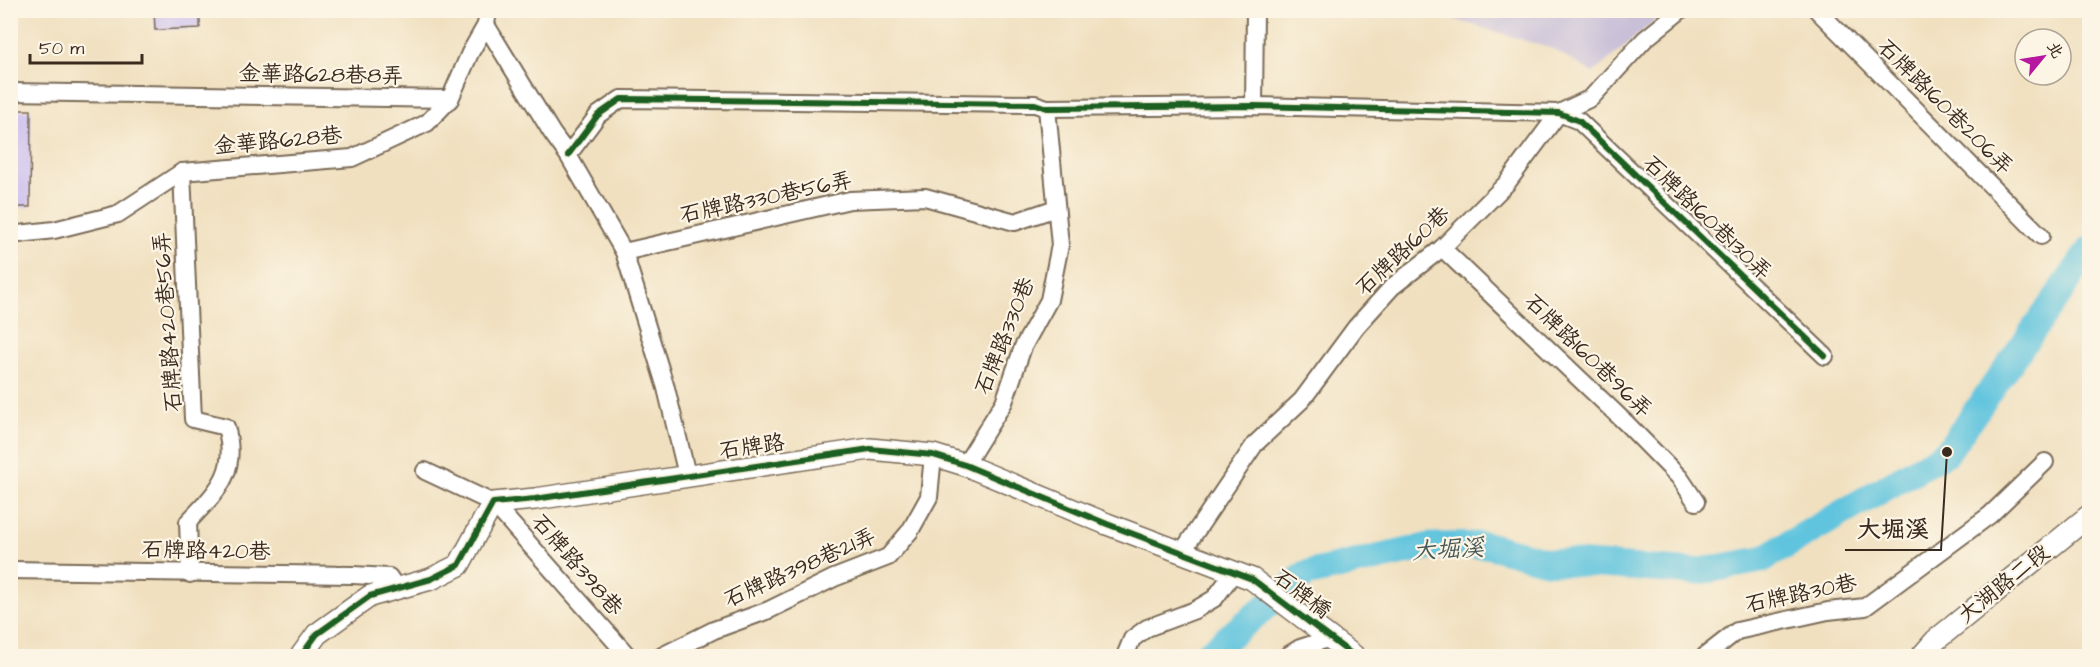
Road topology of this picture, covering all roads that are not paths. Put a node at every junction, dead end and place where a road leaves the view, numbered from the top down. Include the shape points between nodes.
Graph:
1 (1255, 10) edge
2 (1681, 10) edge
3 (1817, 10) edge
4 (487, 18) edge
5 (10, 92) edge
6 (450, 99) junction
7 (1254, 106) junction
8 (1047, 108) junction
9 (1559, 113) junction
10 (568, 155) junction
11 (182, 172) junction
12 (1056, 208) junction
13 (10, 235) edge
14 (2041, 236) dead end
15 (1442, 248) junction
16 (624, 252) junction
17 (1825, 356) dead end
18 (933, 455) junction
19 (2045, 462) dead end
20 (965, 465) junction
21 (425, 471) dead end
22 (687, 475) junction
23 (1696, 501) dead end
24 (493, 503) junction
25 (2090, 515) edge
26 (1182, 552) junction
27 (10, 570) edge
28 (190, 574) junction
29 (1243, 576) junction
30 (396, 587) junction
31 (1331, 638) junction
32 (301, 657) edge
33 (628, 657) edge
34 (662, 657) edge
35 (1125, 657) edge
36 (1287, 657) edge
37 (1354, 657) edge
38 (1705, 657) edge
39 (1922, 657) edge

1 - 7 street
2 - 9 street, 石牌路160巷 via 1645,39 1591,98
3 - 14 street, 石牌路160巷206弄
4 - 6 street, 金華路628巷
4 - 10 street
5 - 6 street, 金華路628巷8弄
6 - 11 street, 金華路628巷 via 428,123 352,158
7 - 8 street
7 - 9 street
8 - 10 street via 1035,104 621,99 598,115
8 - 12 street, 石牌路330巷
9 - 15 street, 石牌路160巷 via 1507,183
9 - 17 street, 石牌路160巷130弄 via 1579,121
10 - 16 street
11 - 13 street, 金華路628巷 via 118,214 54,230
11 - 28 street, 石牌路420巷56弄 via 193,419 226,427 231,446 223,485 188,522
12 - 16 street, 石牌路330巷56弄 via 1015,222 925,196 850,200
12 - 20 street, 石牌路330巷 via 1060,245 1049,300 1023,346 1004,402
15 - 23 street, 石牌路160巷96弄 via 1627,424 1680,478
15 - 26 street, 石牌路160巷 via 1392,286 1302,400 1255,444
16 - 22 street via 666,388
18 - 20 street, 石牌路
18 - 22 street, 石牌路 via 870,449
18 - 34 street, 石牌路398巷21弄 via 929,497 910,531 888,557 714,630
19 - 38 street, 石牌路30巷 via 1990,515 1864,607 1737,631
20 - 26 street, 石牌路
21 - 24 street
22 - 24 street, 石牌路
24 - 30 street via 459,565 431,579
24 - 33 street, 石牌路398巷
25 - 39 street, 大湖路二段 via 1936,640
26 - 29 street, 石牌路
27 - 28 street, 石牌路420巷
28 - 30 street, 石牌路420巷 via 389,577
29 - 31 street, 石牌橋
29 - 35 street via 1195,610 1147,628 1132,639
30 - 32 street via 352,607 317,634
31 - 36 street via 1300,648
31 - 37 street

